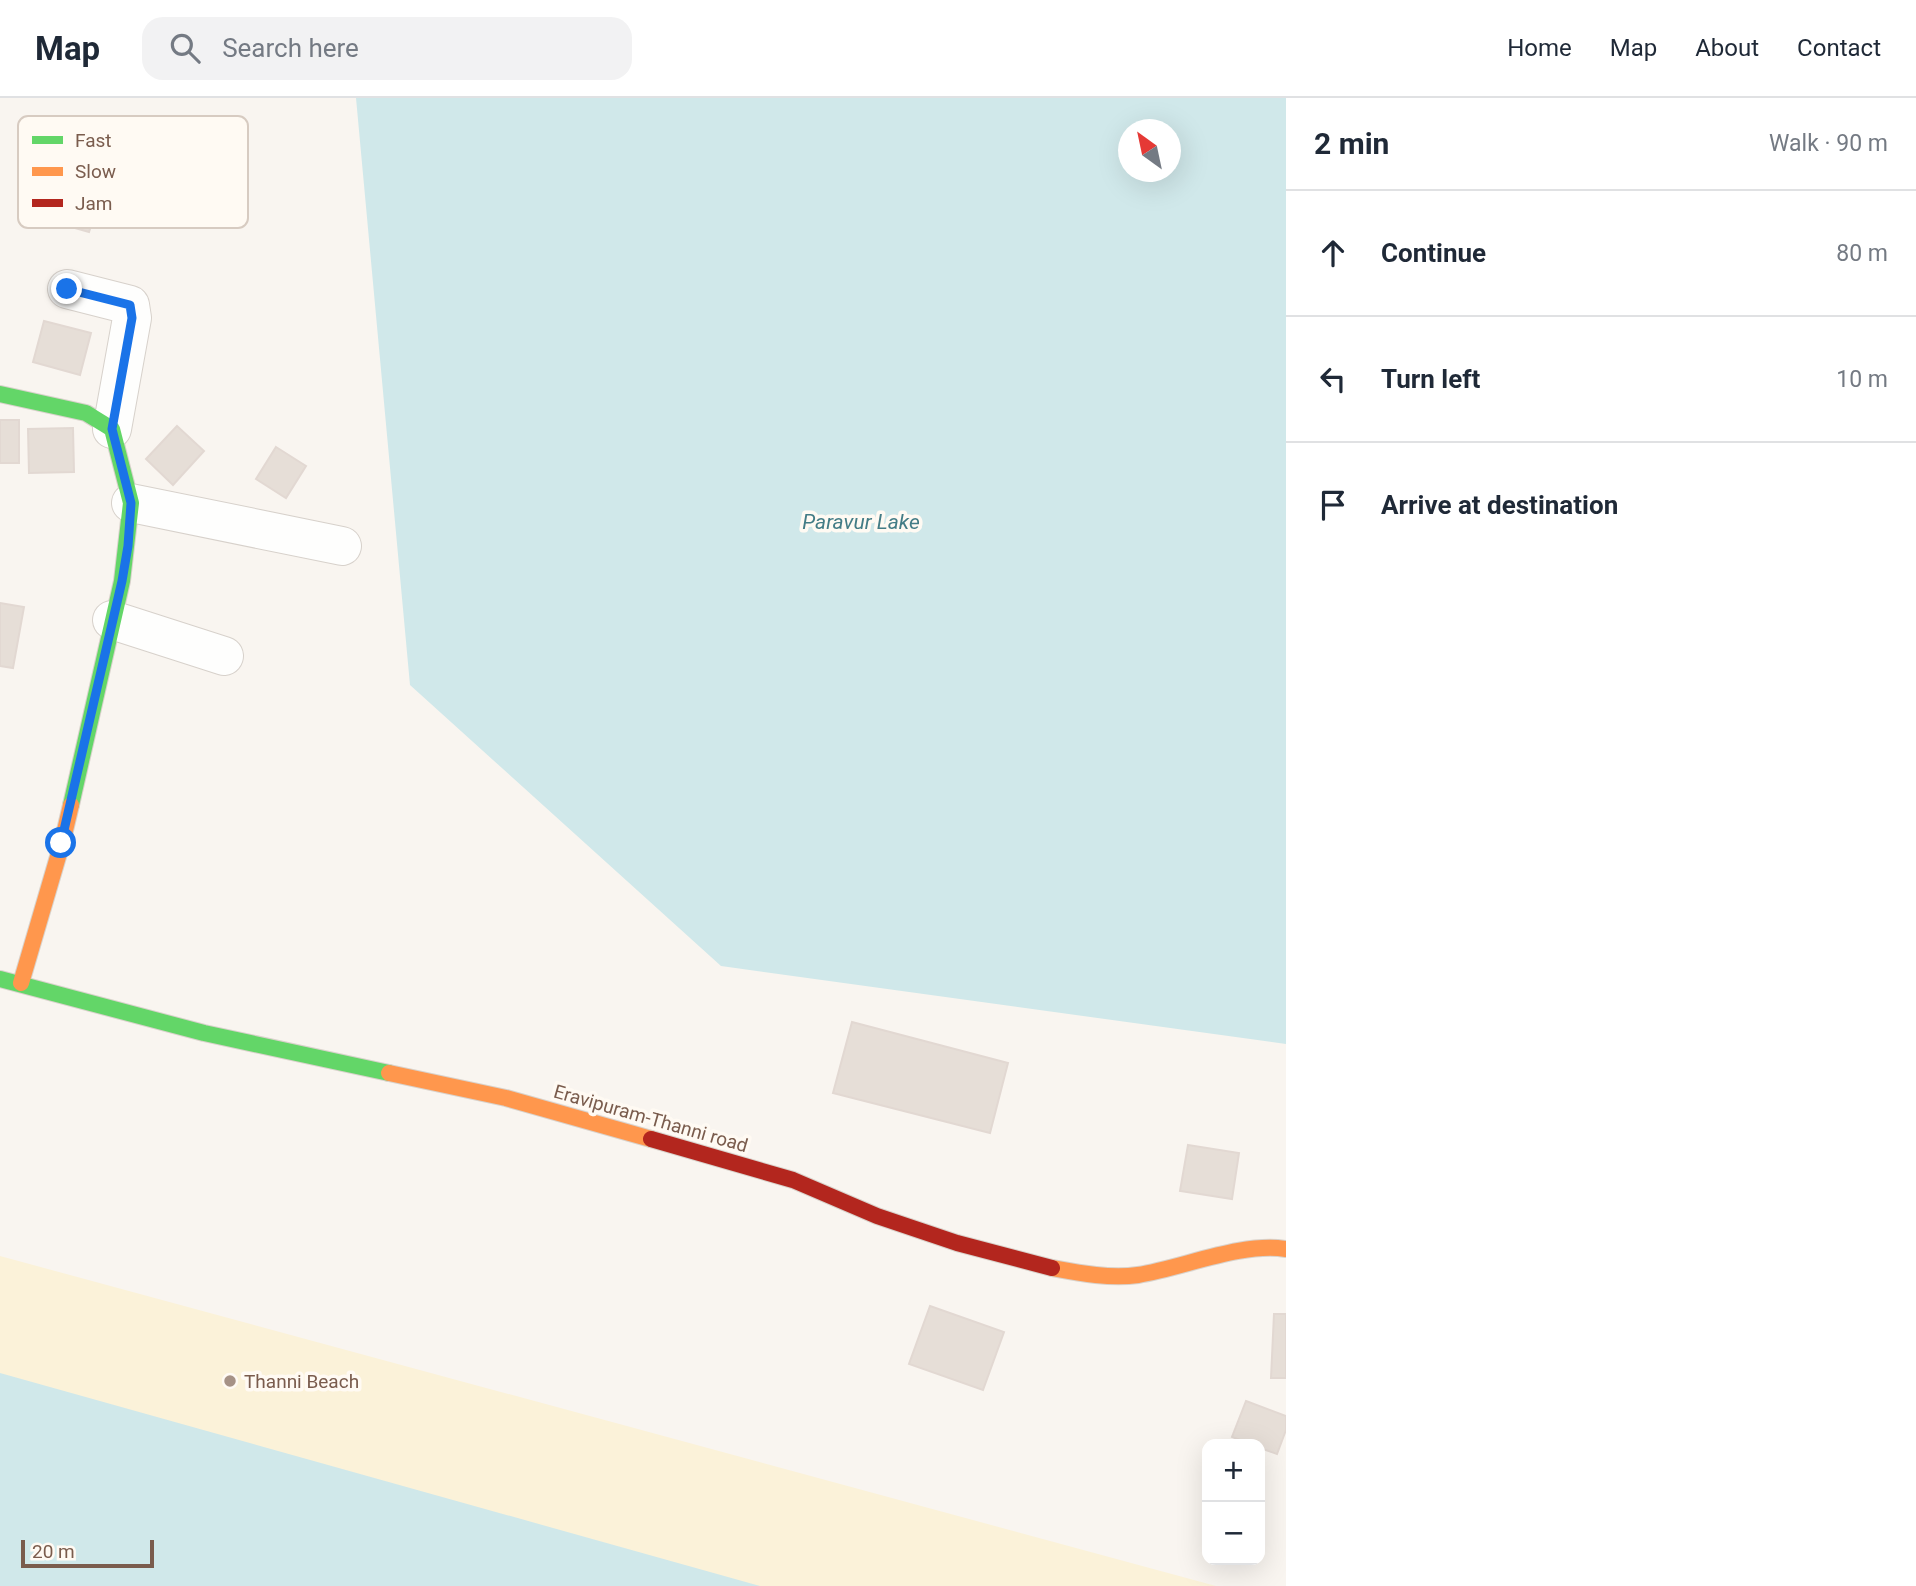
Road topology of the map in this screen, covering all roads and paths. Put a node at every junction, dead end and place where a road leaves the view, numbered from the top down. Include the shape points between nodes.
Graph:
1 (67, 289) dead end
2 (0, 394) edge
3 (112, 429) junction
4 (131, 503) junction
5 (342, 546) dead end
6 (113, 620) junction
7 (224, 656) dead end
8 (0, 979) edge
9 (20, 983) junction
10 (1286, 1249) edge

1 - 3 street via 130,305 132,318
2 - 3 main road via 86,413
3 - 4 main road
4 - 5 street
4 - 6 main road
6 - 7 street
6 - 9 main road via 61,843
8 - 9 main road, Eravipuram-Thanni road
9 - 10 main road, Eravipuram-Thanni road via 204,1033 506,1098 793,1180 877,1216 1032,1264 1084,1274 1136,1275 1229,1254

